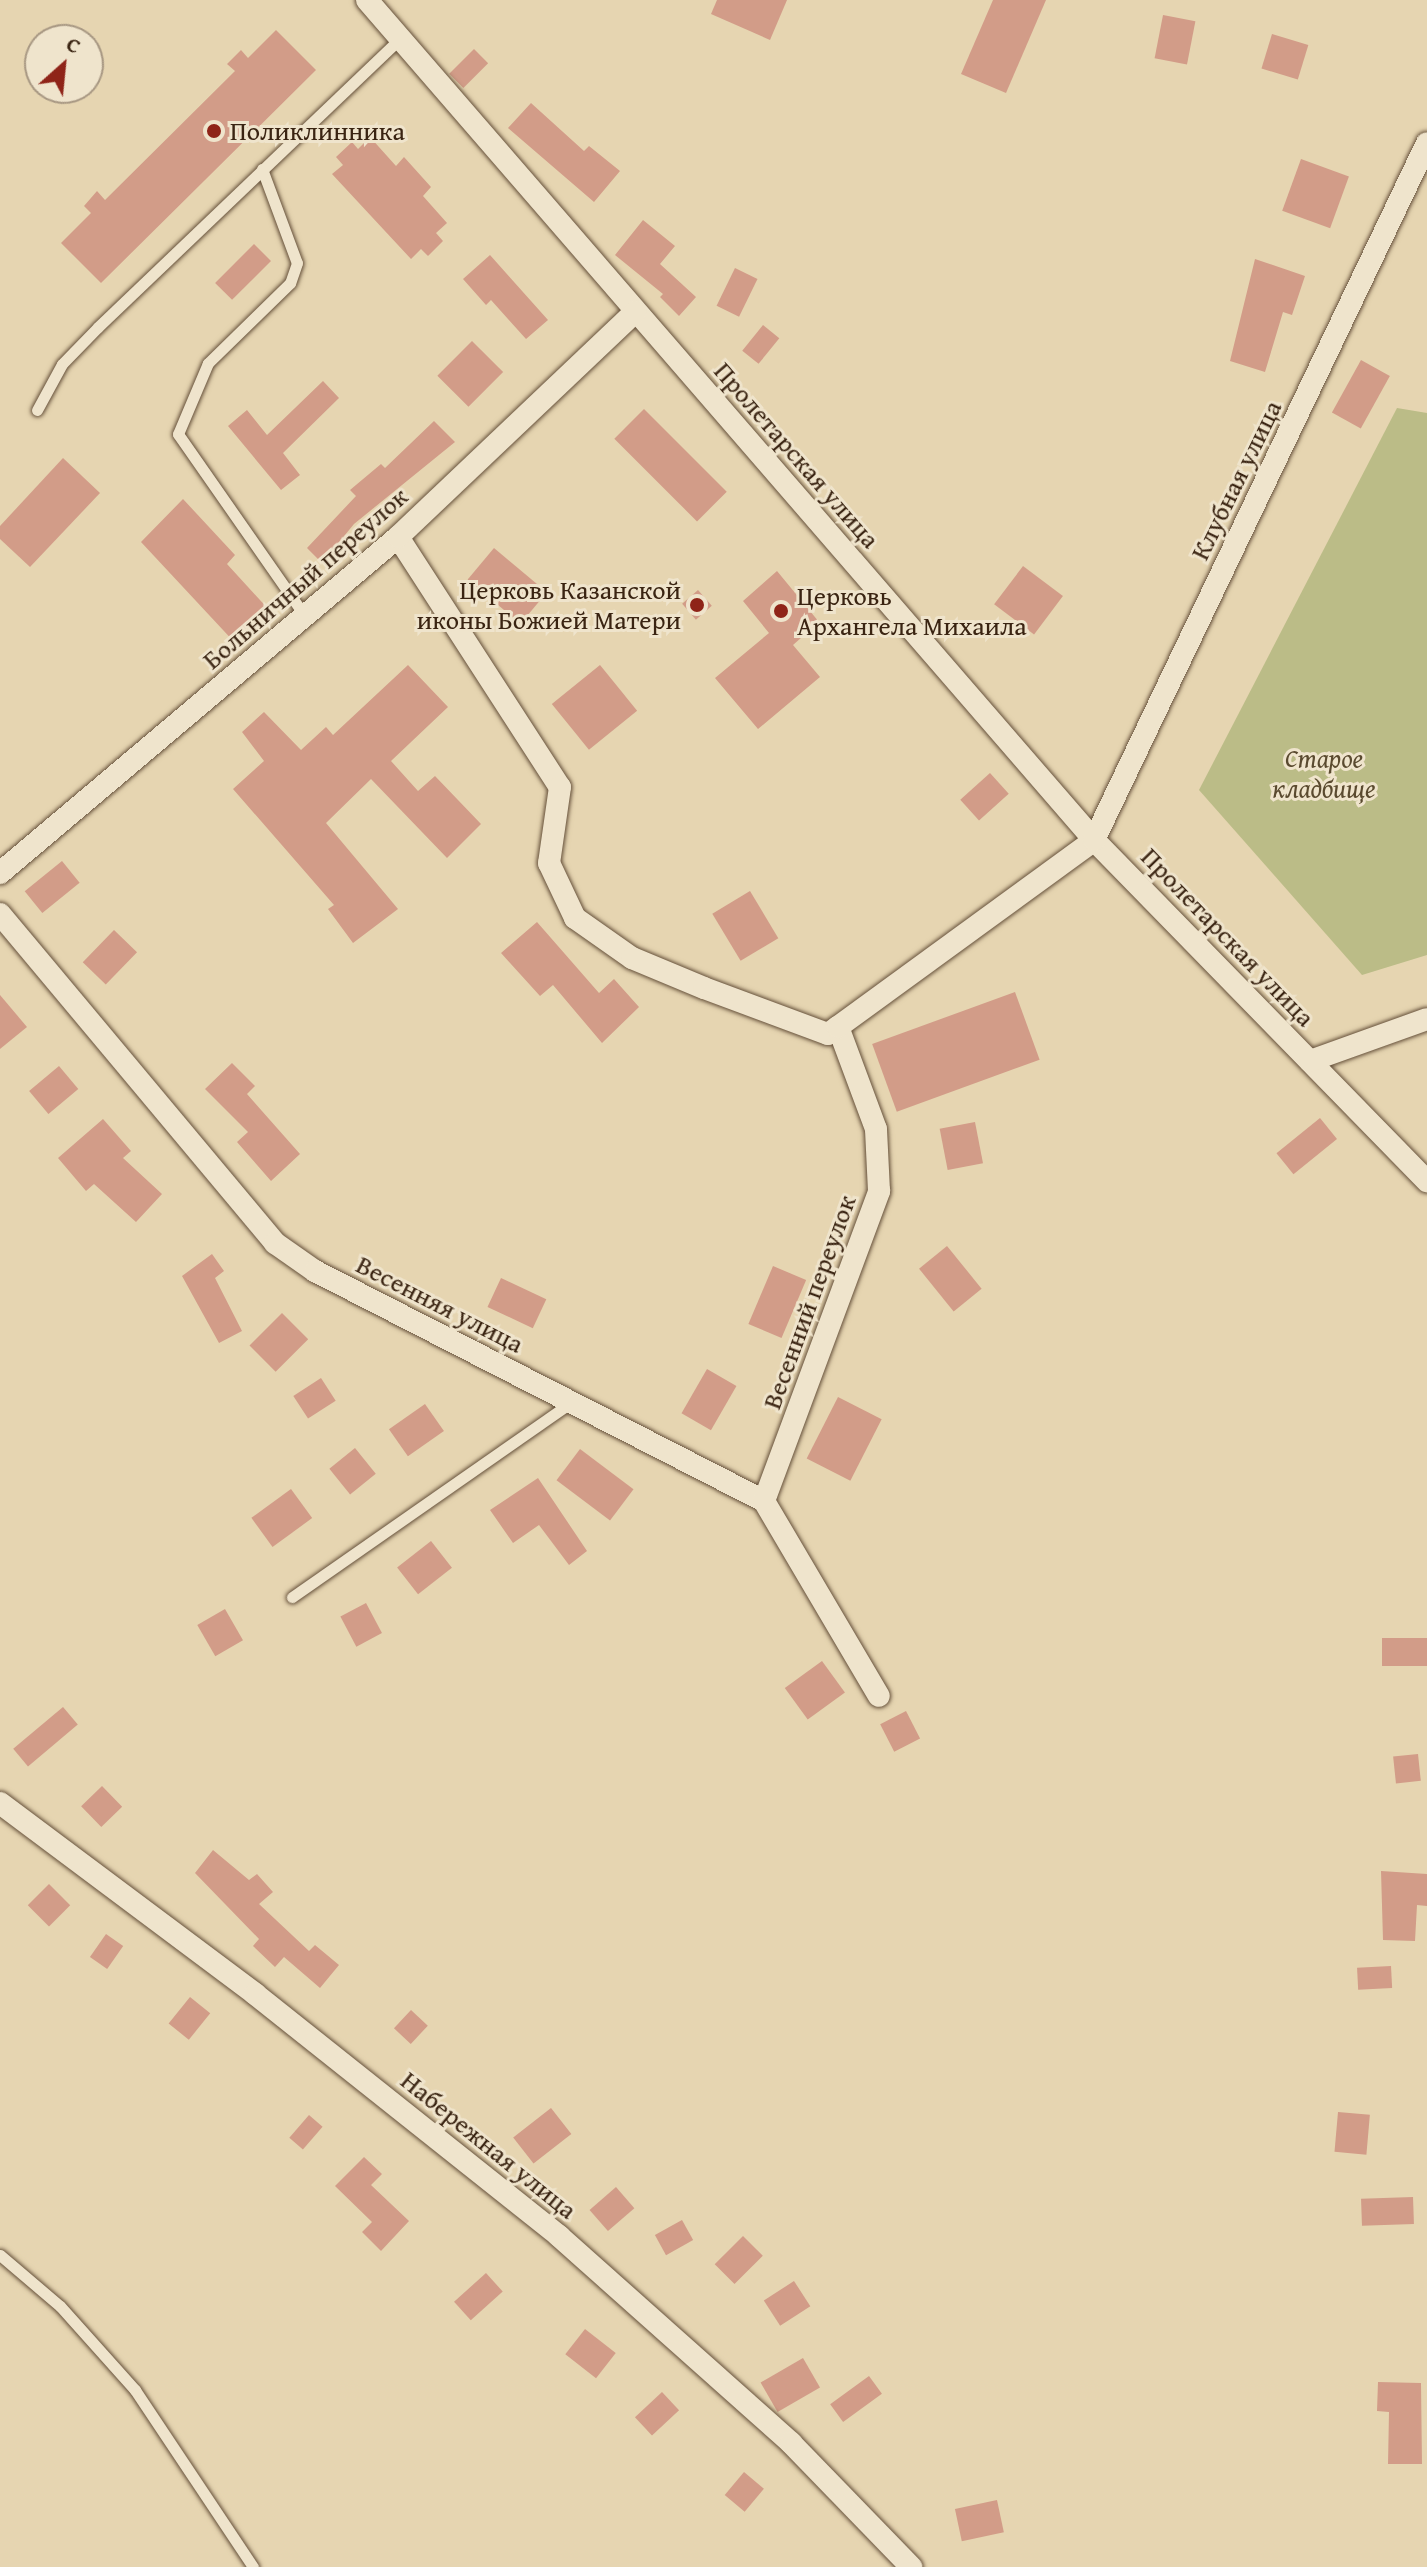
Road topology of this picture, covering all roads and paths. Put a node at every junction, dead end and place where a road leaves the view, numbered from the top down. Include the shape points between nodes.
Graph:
1 (367, 0) edge
2 (400, 38) junction
3 (1427, 143) edge
4 (262, 169) junction
5 (635, 312) junction
6 (37, 410) dead end
7 (398, 537) junction
8 (305, 617) junction
9 (1094, 840) junction
10 (0, 873) edge
11 (0, 914) edge
12 (1427, 1019) edge
13 (838, 1027) junction
14 (1310, 1061) junction
15 (1427, 1181) edge
16 (571, 1402) junction
17 (764, 1501) junction
18 (292, 1597) dead end
19 (879, 1696) dead end
20 (0, 1803) edge
21 (0, 2255) edge
22 (253, 2567) edge
23 (911, 2567) edge

1 - 2 street, Пролетарская улица
2 - 4 lane
2 - 5 street, Пролетарская улица
3 - 9 street, Клубная улица
4 - 6 lane via 62,364
4 - 8 lane via 297,263 290,283 208,363 178,434
5 - 7 street, Больничный переулок
5 - 9 street, Пролетарская улица
7 - 8 street, Больничный переулок
7 - 13 street via 560,787 549,863 575,918 632,958 704,988 828,1034
8 - 10 street, Больничный переулок
9 - 13 street
9 - 14 street, Пролетарская улица
11 - 16 street, Весенняя улица via 275,1243 315,1271
12 - 14 street
13 - 17 street, Весенний переулок via 876,1129 879,1191
14 - 15 street, Пролетарская улица
16 - 17 street, Весенняя улица
16 - 18 lane
17 - 19 street
20 - 23 street, Набережная улица via 255,1994 559,2236 791,2443
21 - 22 lane via 60,2306 135,2390

